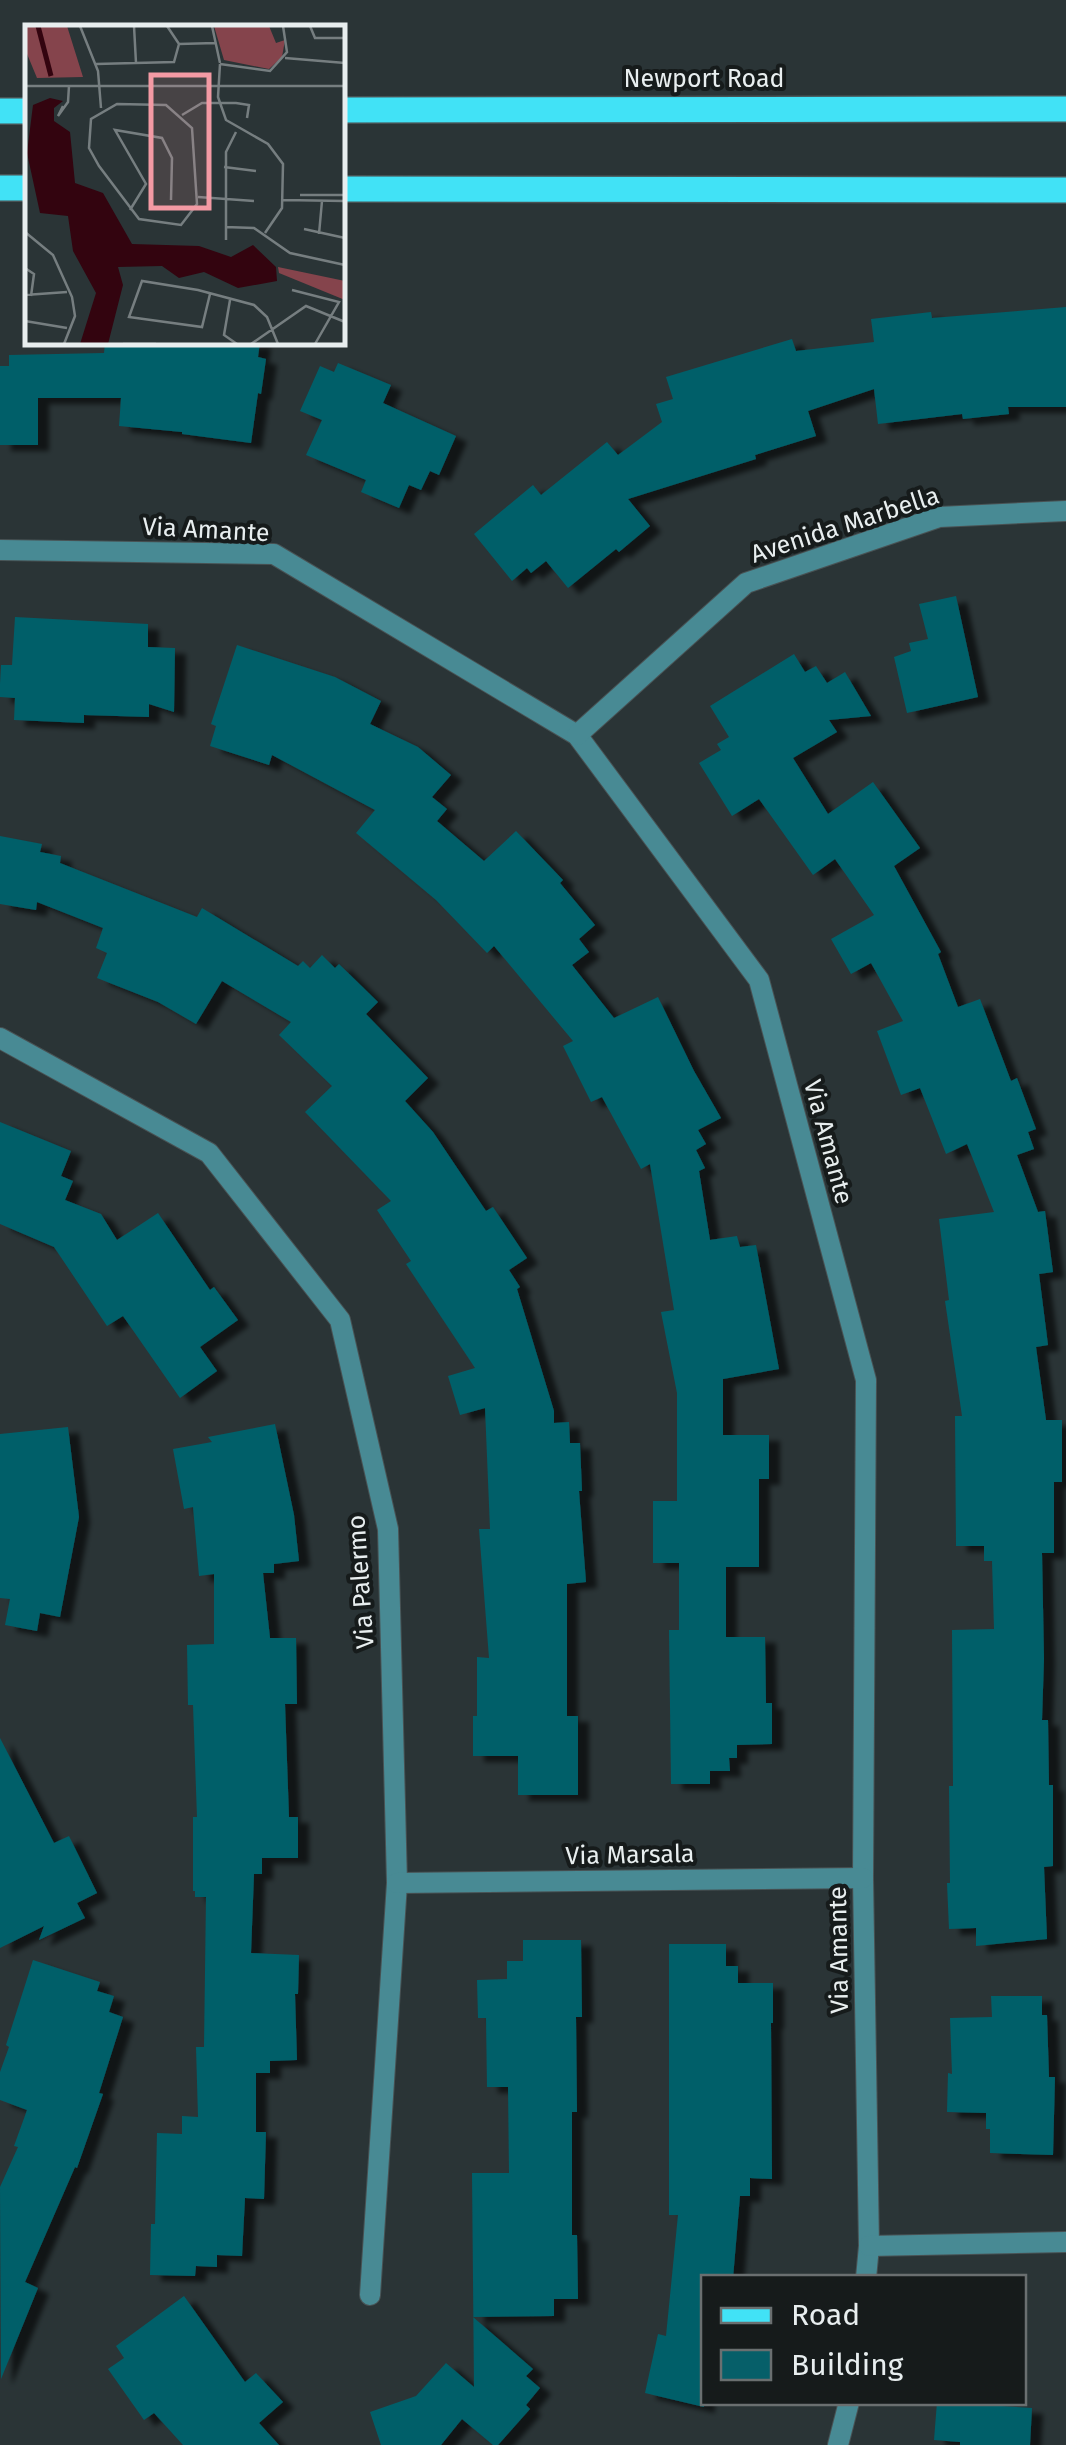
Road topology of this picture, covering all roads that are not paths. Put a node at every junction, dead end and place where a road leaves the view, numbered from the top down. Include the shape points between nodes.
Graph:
1 (1066, 109) edge
2 (345, 110) edge
3 (345, 189) edge
4 (1066, 190) edge
5 (1066, 511) edge
6 (0, 550) edge
7 (576, 735) junction
8 (0, 1038) edge
9 (863, 1878) junction
10 (397, 1883) junction
11 (1066, 2242) edge
12 (869, 2246) junction
13 (866, 2275) edge
14 (370, 2295) dead end
15 (848, 2405) edge
16 (838, 2445) edge

1 - 2 main road, Newport Road
3 - 4 main road
5 - 7 street, Avenida Marbella via 939,516 746,583
6 - 7 street, Via Amante via 274,554
7 - 9 street, Via Amante via 759,980 866,1380
8 - 10 street, Via Palermo via 209,1153 340,1320 388,1530
9 - 10 street, Via Marsala
9 - 12 street, Via Amante
10 - 14 street, Via Palermo
11 - 12 street
12 - 13 street, Via Amante
15 - 16 street

